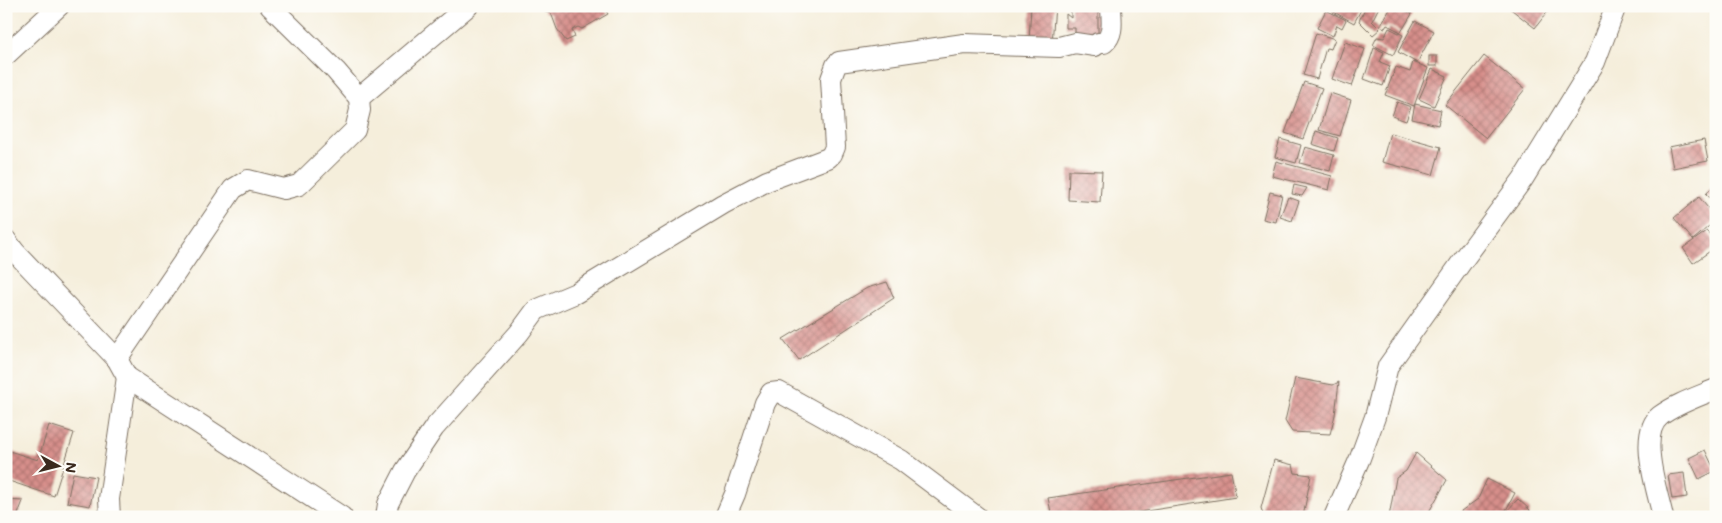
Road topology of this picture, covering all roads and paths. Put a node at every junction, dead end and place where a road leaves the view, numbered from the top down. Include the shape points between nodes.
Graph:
1 (59, 6) edge
2 (270, 6) edge
3 (468, 6) edge
4 (1111, 6) edge
5 (1616, 6) edge
6 (6, 55) edge
7 (358, 98) junction
8 (6, 240) edge
9 (122, 368) junction
10 (1716, 389) edge
11 (110, 517) edge
12 (342, 517) edge
13 (386, 517) edge
14 (725, 517) edge
15 (977, 517) edge
16 (1334, 517) edge
17 (1663, 517) edge

1 - 6 street
2 - 7 street via 336,71
3 - 7 street
4 - 13 street via 1112,32 1109,39 1095,46 1075,43 1059,47 964,44 839,62 831,79 835,147 832,154 768,181 582,290 536,310 434,428 405,471 388,504
5 - 16 street via 1595,62 1523,179 1388,366 1372,425
7 - 9 street via 360,110 355,130 299,185 284,188 248,180 233,189
8 - 9 street
9 - 11 street
9 - 12 street
10 - 17 street via 1674,407 1658,417 1650,430 1649,453
14 - 15 street via 764,403 771,393 779,392 901,460

